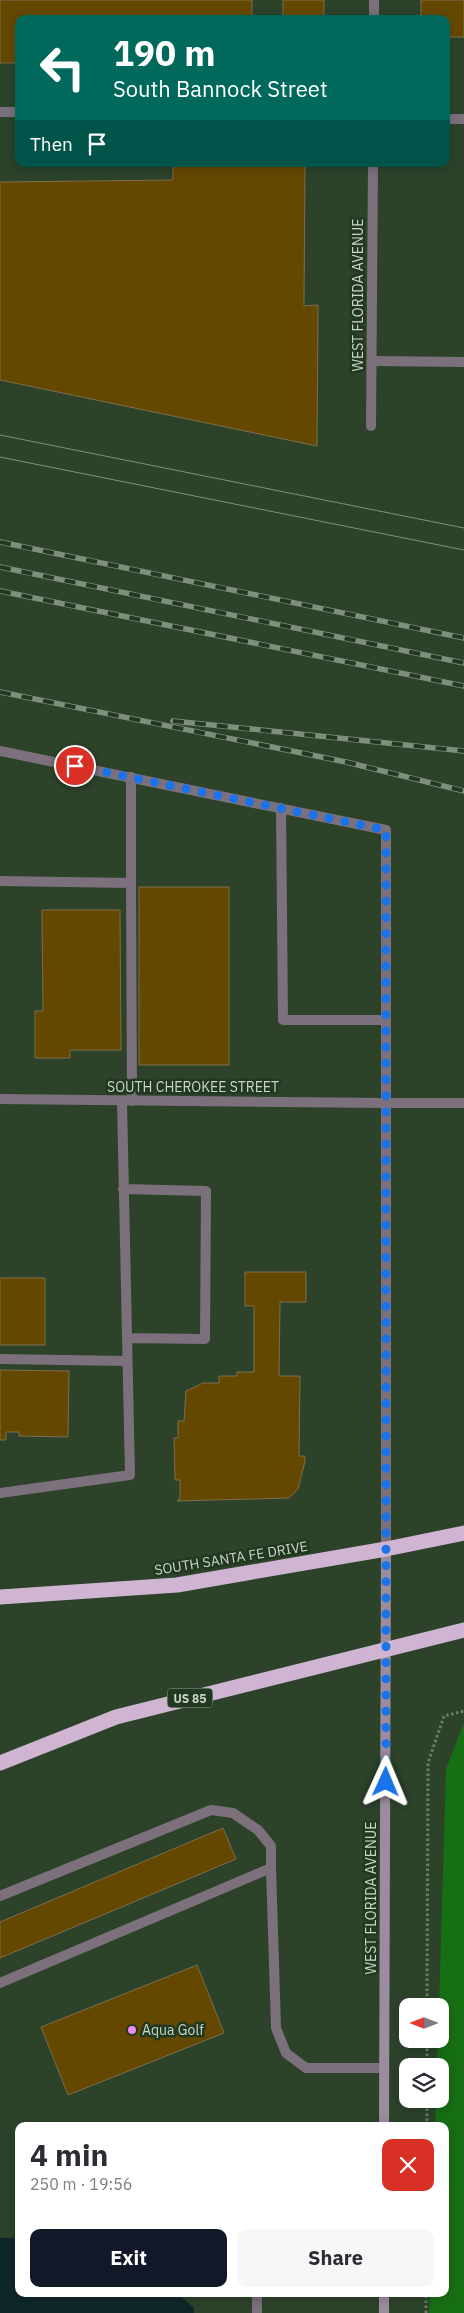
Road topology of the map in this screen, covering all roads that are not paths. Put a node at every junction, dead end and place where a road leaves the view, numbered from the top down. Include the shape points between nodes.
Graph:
1 (374, 0) edge
2 (374, 15) edge
3 (0, 112) edge
4 (15, 112) edge
5 (450, 119) edge
6 (464, 119) edge
7 (373, 167) edge
8 (372, 361) junction
9 (464, 362) edge
10 (371, 426) dead end
11 (0, 750) edge
12 (131, 777) junction
13 (281, 808) junction
14 (0, 881) edge
15 (131, 883) junction
16 (386, 1020) junction
17 (0, 1100) edge
18 (127, 1101) junction
19 (386, 1103) junction
20 (464, 1103) edge
21 (123, 1189) junction
22 (127, 1338) junction
23 (0, 1359) edge
24 (127, 1361) junction
25 (0, 1493) edge
26 (464, 1533) edge
27 (386, 1549) junction
28 (0, 1598) edge
29 (464, 1630) edge
30 (386, 1649) junction
31 (0, 1763) edge
32 (271, 1868) junction
33 (0, 1896) edge
34 (0, 1983) edge
35 (384, 2068) junction
36 (384, 2122) edge
37 (257, 2297) edge
38 (384, 2297) edge
39 (257, 2313) edge
40 (384, 2313) edge

1 - 2 street
3 - 4 street
5 - 6 street
7 - 8 street, WEST FLORIDA AVENUE
8 - 9 street
8 - 10 street, WEST FLORIDA AVENUE
11 - 12 street
12 - 13 street
12 - 15 street
13 - 16 street, WEST FLORIDA AVENUE via 386,830
13 - 16 street via 284,1020
14 - 15 street
15 - 18 street
16 - 19 street, WEST FLORIDA AVENUE
17 - 18 street, SOUTH CHEROKEE STREET
18 - 19 street, SOUTH CHEROKEE STREET
18 - 21 street
19 - 20 street, SOUTH CHEROKEE STREET
19 - 27 street, WEST FLORIDA AVENUE
21 - 22 street
21 - 22 street via 206,1191 205,1339
22 - 24 street
23 - 24 street
24 - 25 street via 130,1475
26 - 27 highway, SOUTH SANTA FE DRIVE
27 - 28 highway, SOUTH SANTA FE DRIVE via 177,1585
27 - 30 street, WEST FLORIDA AVENUE
29 - 30 highway, US 85
30 - 31 highway, US 85 via 116,1717
30 - 35 street, WEST FLORIDA AVENUE
32 - 33 street via 271,1846 258,1830 233,1812 211,1810
32 - 34 street
32 - 35 street via 276,2028 286,2053 306,2068
35 - 36 street, WEST FLORIDA AVENUE
37 - 39 street
38 - 40 street

